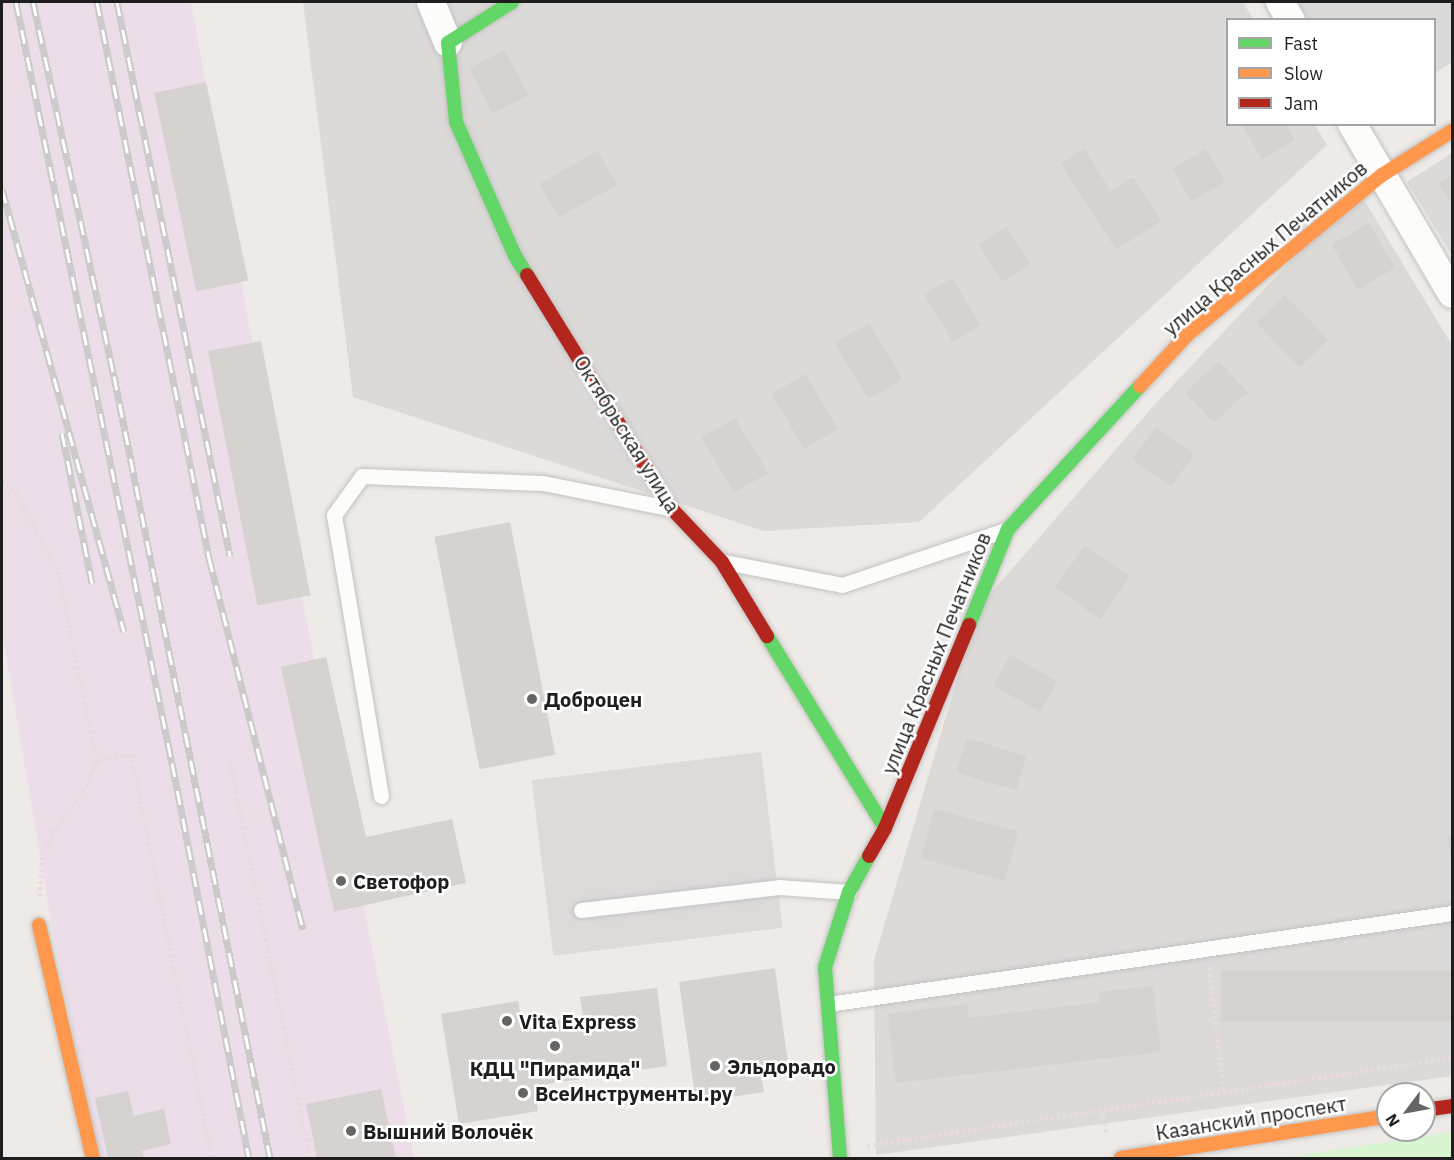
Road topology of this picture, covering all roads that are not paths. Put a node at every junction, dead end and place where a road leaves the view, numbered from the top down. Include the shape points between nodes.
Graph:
1 (431, 2) edge
2 (512, 2) edge
3 (1280, 2) edge
4 (1289, 18) edge
5 (448, 42) junction
6 (1353, 126) edge
7 (1452, 131) edge
8 (1382, 175) junction
9 (1452, 294) edge
10 (671, 508) junction
11 (1008, 529) junction
12 (722, 562) junction
13 (381, 796) dead end
14 (885, 828) junction
15 (849, 892) junction
16 (581, 910) dead end
17 (1452, 913) edge
18 (39, 925) road end
19 (828, 1004) junction
20 (1452, 1106) edge
21 (1436, 1108) edge
22 (1376, 1118) edge
23 (93, 1158) edge
24 (840, 1158) edge
25 (1121, 1158) edge

1 - 5 street, Октябрьская улица
2 - 5 street
3 - 4 street
5 - 10 street, Октябрьская улица via 456,122 515,256
6 - 8 street
7 - 8 street, улица Красных Печатников
8 - 9 street
8 - 11 street, улица Красных Печатников via 1187,335
10 - 12 street, Октябрьская улица
10 - 13 lane via 543,483 362,476 334,515
11 - 12 lane via 842,585
11 - 14 street, улица Красных Печатников
12 - 14 street, Октябрьская улица
14 - 15 street, улица Красных Печатников
15 - 16 lane via 779,887
15 - 19 street, улица Красных Печатников via 825,967
17 - 19 lane
18 - 23 street
19 - 24 street, улица Красных Печатников
20 - 21 street
22 - 25 street, Казанский проспект

